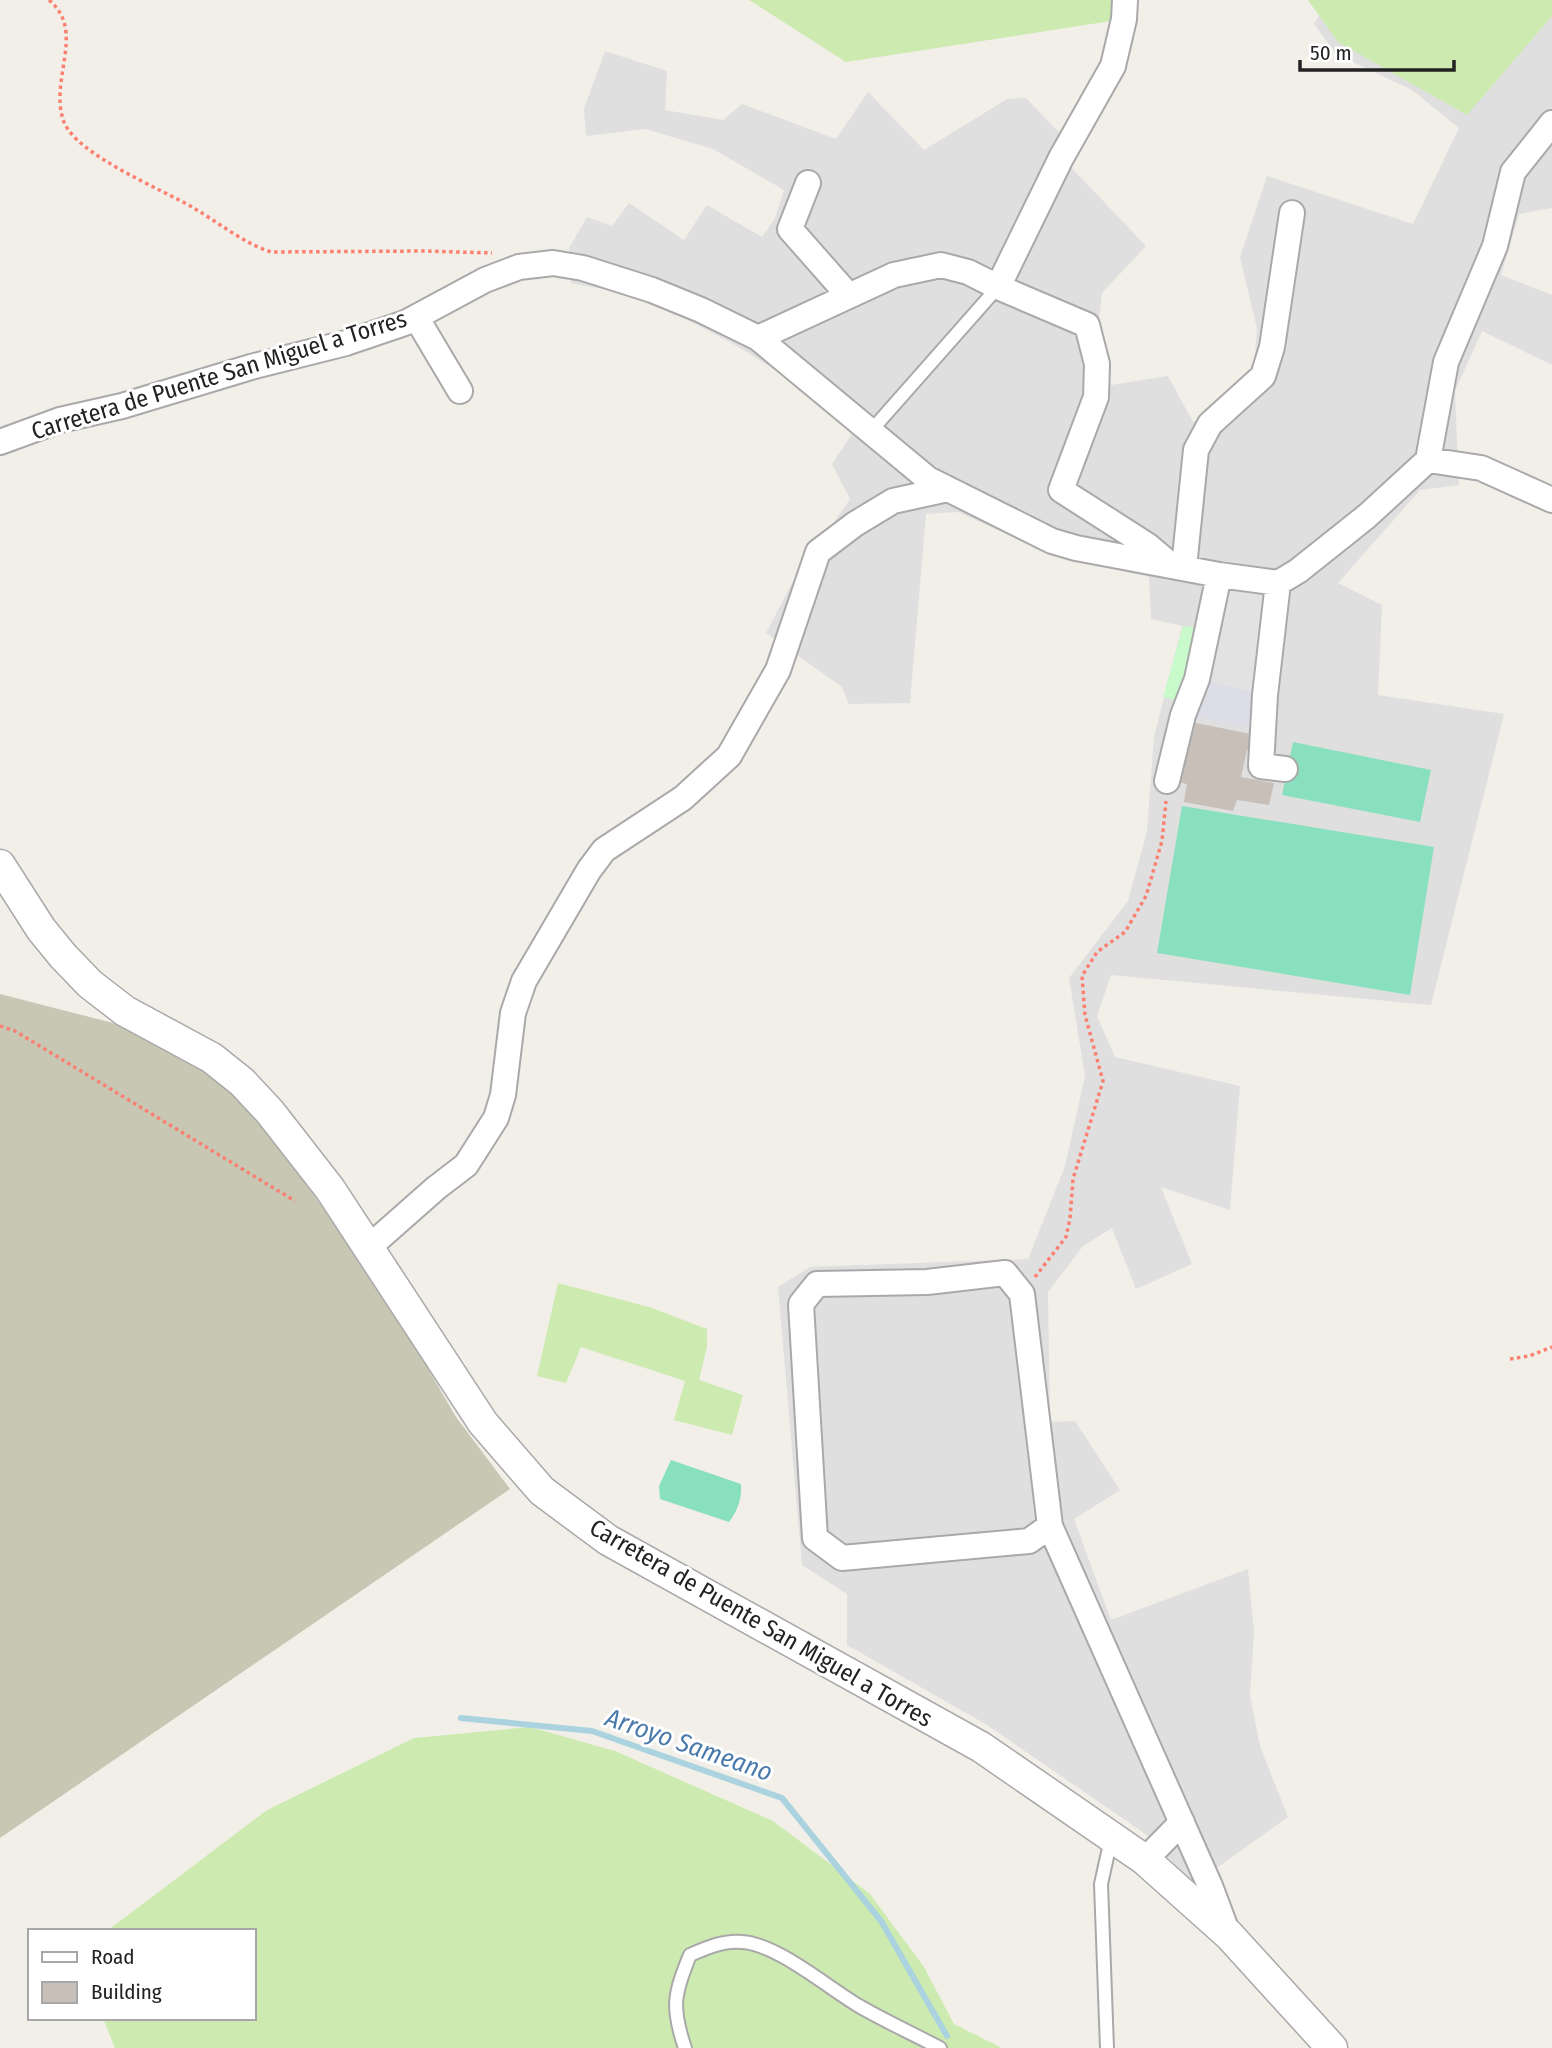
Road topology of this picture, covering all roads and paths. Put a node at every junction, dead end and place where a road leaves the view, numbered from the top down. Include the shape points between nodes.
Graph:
1 (49, 0) edge
2 (1125, 0) edge
3 (1552, 123) edge
4 (808, 183) dead end
5 (1292, 213) dead end
6 (500, 253) dead end
7 (998, 287) junction
8 (849, 296) junction
9 (416, 317) junction
10 (758, 338) junction
11 (460, 391) dead end
12 (870, 432) junction
13 (0, 442) edge
14 (1427, 460) junction
15 (948, 489) junction
16 (1552, 500) edge
17 (1177, 566) junction
18 (1219, 575) junction
19 (1278, 583) junction
20 (1285, 769) dead end
21 (1167, 781) joint
22 (0, 866) edge
23 (0, 1026) edge
24 (295, 1201) dead end
25 (368, 1248) junction
26 (1022, 1294) junction
27 (1552, 1347) edge
28 (1510, 1359) dead end
29 (1050, 1526) junction
30 (1182, 1822) junction
31 (1111, 1839) junction
32 (1145, 1860) junction
33 (1229, 1935) junction
34 (685, 2048) edge
35 (940, 2048) edge
36 (1107, 2048) edge
37 (1332, 2048) edge

1 - 6 path via 59,9 67,29 60,94 64,123 77,140 259,248 290,253
2 - 7 street via 1114,66 1061,158
3 - 14 street via 1513,172 1495,246 1446,362
4 - 8 street via 790,229
5 - 17 street via 1272,347 1263,376 1210,424 1196,450
7 - 8 street via 941,265 894,275
7 - 12 lane
7 - 17 street via 1087,325 1097,364 1096,397 1061,490
8 - 10 street
9 - 10 street, Carretera de Puente San Miguel a Torres via 485,280 519,267 553,263 652,290
9 - 11 street
9 - 13 street, Carretera de Puente San Miguel a Torres via 346,343 60,420
10 - 12 street, Carretera de Puente San Miguel a Torres
12 - 15 street, Carretera de Puente San Miguel a Torres via 928,479
14 - 16 street via 1481,468
14 - 19 street via 1367,516
15 - 17 street, Carretera de Puente San Miguel a Torres via 1052,541
15 - 25 street via 892,501 818,552 778,670 729,756 683,798 604,850 524,981 513,1013 496,1118 466,1164
17 - 18 street, Carretera de Puente San Miguel a Torres
18 - 19 street, Carretera de Puente San Miguel a Torres
18 - 21 street via 1197,680 1182,715
19 - 20 street via 1261,766
21 - 26 path via 1162,841 1146,896 1125,932 1097,952 1082,976 1085,1015 1103,1081 1073,1179 1066,1237
22 - 25 street, Carretera de Puente San Miguel a Torres via 41,929 90,984 125,1010 212,1058 242,1082 330,1189
23 - 24 path
25 - 31 street, Carretera de Puente San Miguel a Torres via 483,1423 542,1491 608,1540 981,1747
26 - 29 street
26 - 29 street via 1005,1273 927,1282 817,1284 801,1304 815,1538 842,1558 1029,1541
27 - 28 path
29 - 30 street
30 - 32 street
30 - 33 street
31 - 32 street, Carretera de Puente San Miguel a Torres
31 - 36 lane via 1101,1884
32 - 33 street, Carretera de Puente San Miguel a Torres
33 - 37 street, Carretera de Puente San Miguel a Torres
34 - 35 lane via 674,2005 690,1955 740,1941 759,1944 782,1956 860,2007

